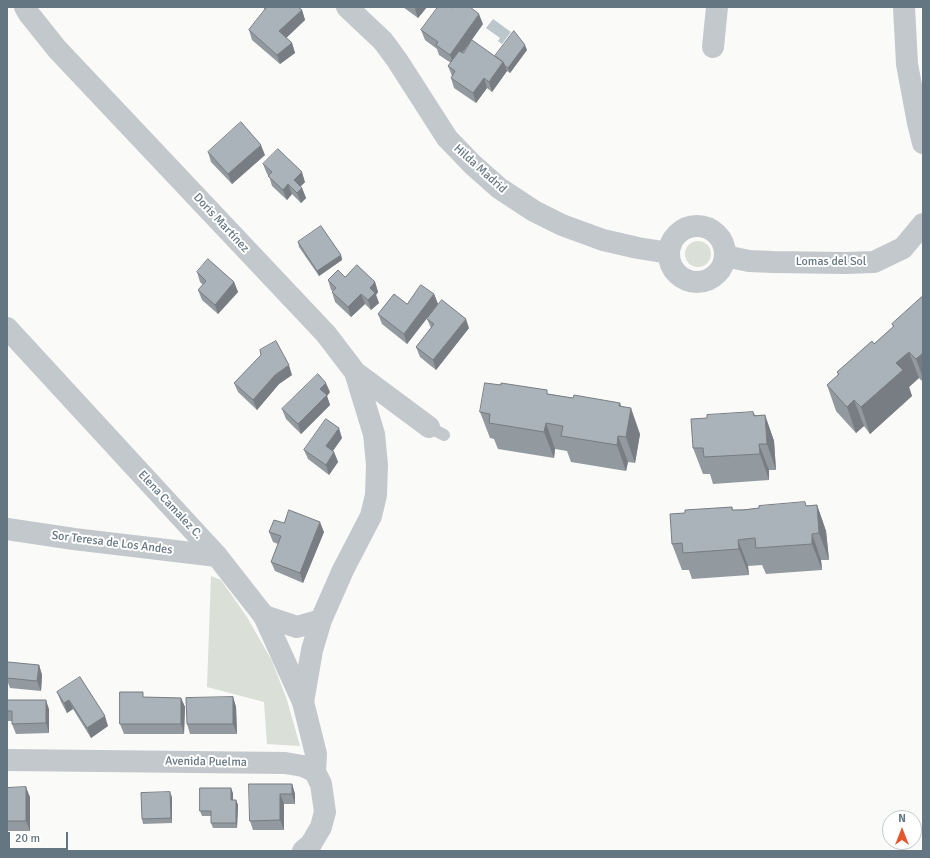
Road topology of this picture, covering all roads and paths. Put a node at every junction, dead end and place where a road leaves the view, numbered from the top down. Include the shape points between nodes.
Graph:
1 (25, 7) edge
2 (347, 7) edge
3 (717, 7) edge
4 (904, 7) edge
5 (713, 47) dead end
6 (923, 143) edge
7 (923, 224) edge
8 (669, 253) junction
9 (724, 256) junction
10 (7, 328) edge
11 (355, 372) junction
12 (437, 431) dead end
13 (7, 529) edge
14 (217, 556) junction
15 (264, 616) junction
16 (321, 620) junction
17 (303, 702) junction
18 (7, 760) edge
19 (315, 772) junction
20 (303, 851) edge

1 - 11 street, Doris Martínez via 57,49 326,334
2 - 8 street, Hilda Madrid via 383,41 447,138 499,188 534,211 562,225 603,240
3 - 5 street
4 - 6 street via 907,64
7 - 9 street, Lomas del Sol via 903,248 874,262 748,261
8 - 9 street via 672,267 681,277 700,282 717,274
8 - 9 street via 675,236 682,230 699,226 707,228 721,239
10 - 14 street, Elena Camalez C.
11 - 12 street, Doris Martínez
11 - 16 street via 374,434 376,495 371,516
13 - 14 street, Sor Teresa de Los Andes
14 - 15 street, Elena Camalez C.
15 - 16 street via 298,627
15 - 17 street, Elena Camalez C.
16 - 17 street via 312,650
17 - 19 street via 316,754
18 - 19 street, Avenida Puelma via 284,763 303,766
19 - 20 street via 321,784 325,812 322,827

